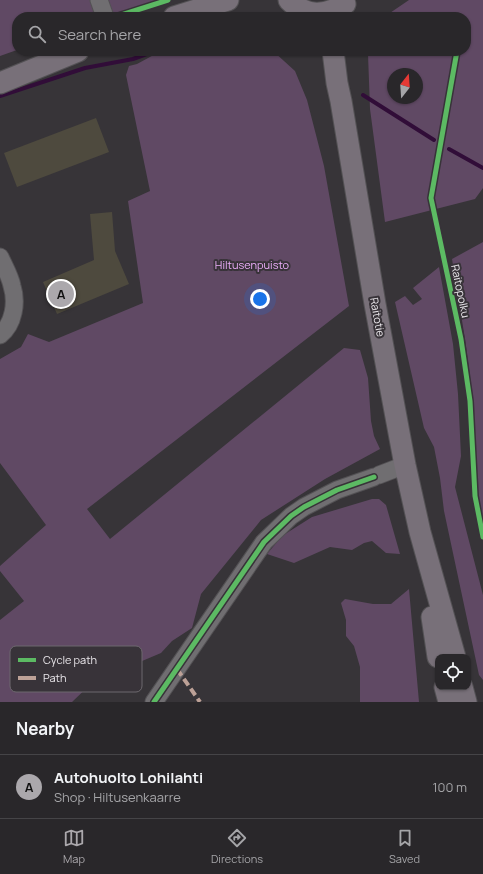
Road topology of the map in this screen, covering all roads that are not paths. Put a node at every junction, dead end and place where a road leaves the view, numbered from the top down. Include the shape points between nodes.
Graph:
1 (99, 0) edge
2 (211, 0) edge
3 (228, 0) edge
4 (344, 7) edge
5 (295, 8) edge
6 (103, 12) edge
7 (188, 12) edge
8 (190, 12) edge
9 (306, 12) edge
10 (329, 12) edge
11 (66, 56) edge
12 (321, 56) edge
13 (334, 56) edge
14 (0, 83) edge
15 (341, 101) junction
16 (0, 257) edge
17 (0, 335) edge
18 (405, 465) junction
19 (420, 532) junction
20 (438, 654) edge
21 (454, 654) edge
22 (446, 690) edge
23 (463, 690) edge
24 (154, 702) edge
25 (448, 702) edge
26 (466, 702) edge

1 - 6 street
2 - 7 main road
3 - 8 main road
4 - 10 main road
5 - 9 main road
11 - 14 main road
12 - 15 main road, Raitotie
13 - 15 main road, Raitotie
15 - 18 main road, Raitotie
16 - 17 street via 12,285 15,302 12,318
18 - 19 main road, Raitotie
18 - 24 street via 337,490 291,516 264,542
19 - 20 main road, Raitotie
19 - 21 main road, Raitotie
22 - 25 main road
23 - 26 main road

